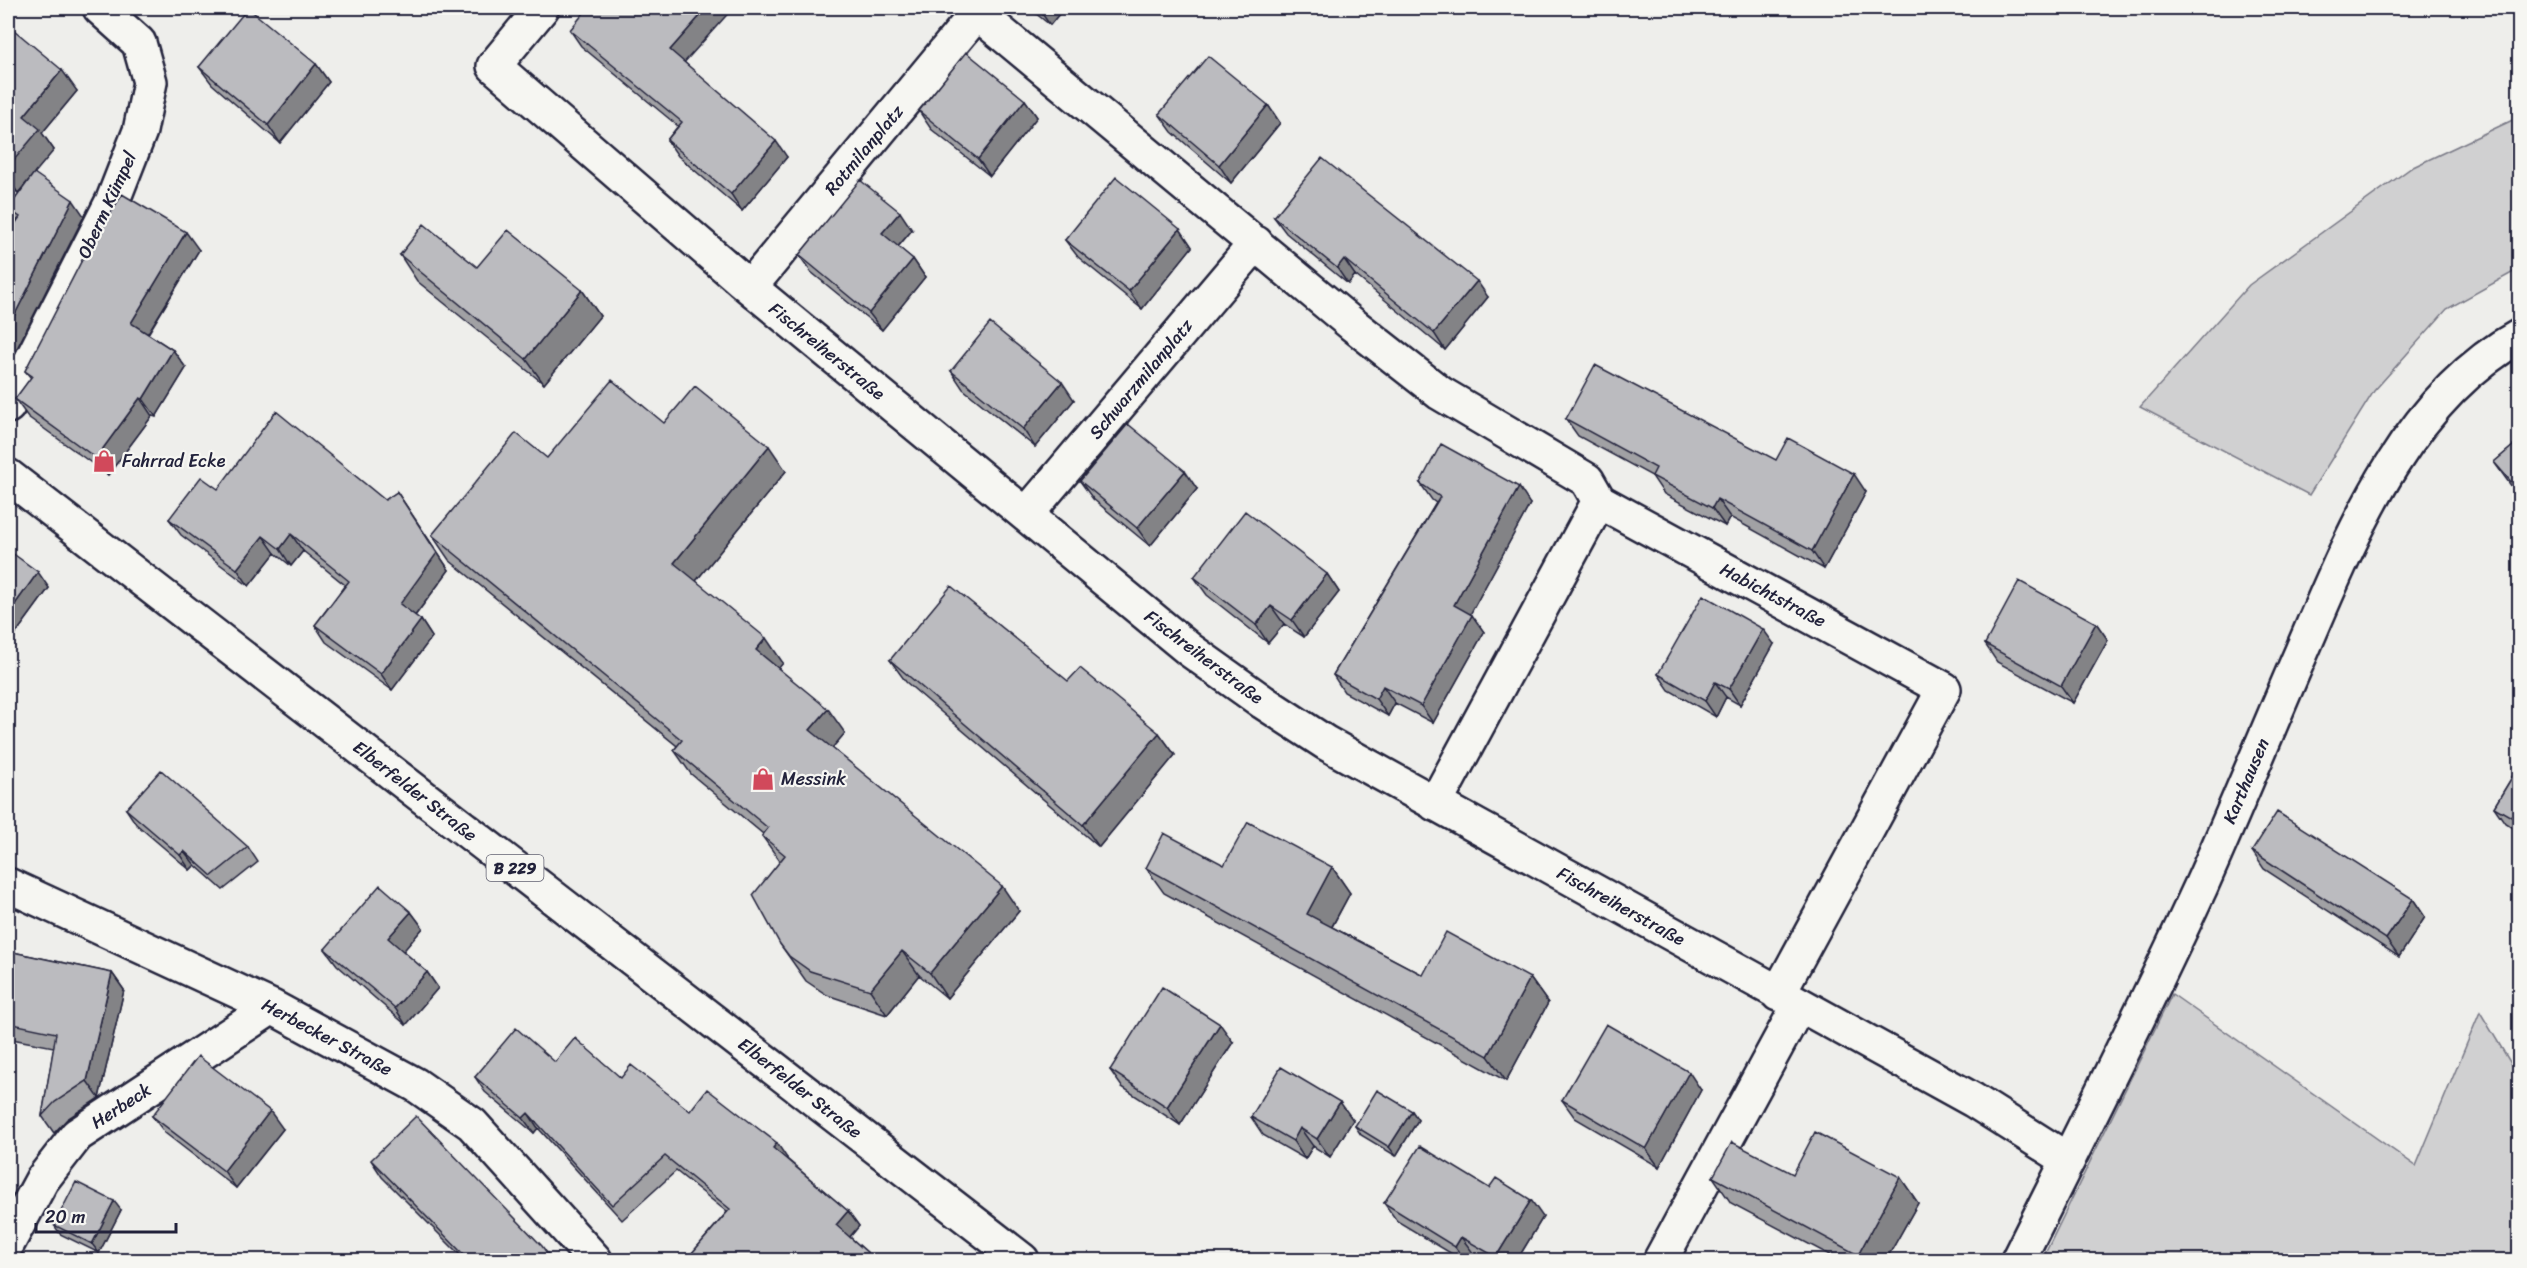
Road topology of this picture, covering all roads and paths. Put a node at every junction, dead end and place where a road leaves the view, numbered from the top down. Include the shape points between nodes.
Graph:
1 (100, 8) edge
2 (542, 8) edge
3 (974, 10) edge
4 (1256, 243) junction
5 (750, 287) junction
6 (2520, 336) edge
7 (8, 406) edge
8 (8, 476) edge
9 (1599, 501) junction
10 (1026, 514) junction
11 (1435, 804) junction
12 (8, 885) edge
13 (1789, 999) junction
14 (273, 1007) junction
15 (2068, 1160) junction
16 (8, 1243) edge
17 (1661, 1259) dead end
18 (595, 1260) edge
19 (1023, 1260) edge
20 (2018, 1260) edge

1 - 7 street, Oberm Kümpel via 139,43 150,82 140,131 112,200
2 - 5 street, Fischreiherstraße via 494,66
3 - 4 street
3 - 5 street, Rotmilanplatz
4 - 9 street via 1440,393 1587,480
4 - 10 street, Schwarzmilanplatz
5 - 10 street, Fischreiherstraße
6 - 15 street, Karthausen via 2499,347 2441,400 2404,443 2369,505 2338,567 2201,886
8 - 19 street, Elberfelder Straße / B 229
9 - 11 street
9 - 13 street, Habichtstraße via 1944,689
10 - 11 street, Fischreiherstraße via 1190,650 1263,702 1326,743
11 - 13 street, Fischreiherstraße
12 - 14 street, Herbecker Straße
13 - 15 street, Fischreiherstraße via 1973,1100
13 - 17 street
14 - 16 street, Herbeck via 77,1135 42,1180
14 - 18 street, Herbecker Straße via 416,1085 472,1124
15 - 20 street, Karthausen

